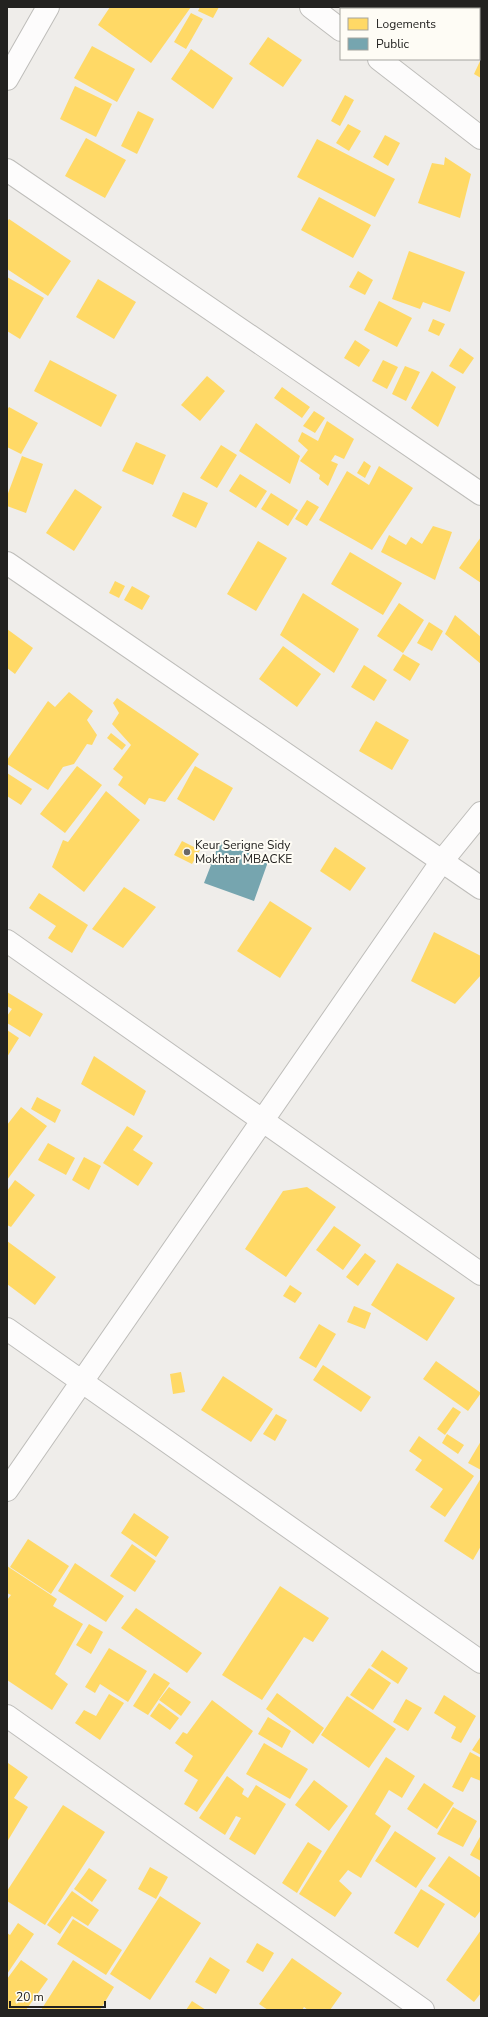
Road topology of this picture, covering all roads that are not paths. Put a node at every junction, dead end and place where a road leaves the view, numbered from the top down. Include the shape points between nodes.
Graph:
1 (48, 7) edge
2 (311, 7) edge
3 (340, 29) edge
4 (380, 60) edge
5 (7, 79) edge
6 (481, 138) edge
7 (7, 170) edge
8 (481, 494) edge
9 (7, 563) edge
10 (481, 813) edge
11 (442, 861) junction
12 (481, 888) edge
13 (7, 941) edge
14 (262, 1121) junction
15 (481, 1274) edge
16 (7, 1329) edge
17 (82, 1381) junction
18 (7, 1490) edge
19 (481, 1662) edge
20 (7, 1716) edge
21 (424, 2010) edge

1 - 5 street
2 - 3 street
4 - 6 street
7 - 8 street
9 - 11 street
10 - 11 street
11 - 12 street
11 - 14 street
13 - 14 street
14 - 15 street
14 - 17 street
16 - 17 street
17 - 18 street
17 - 19 street
20 - 21 street

